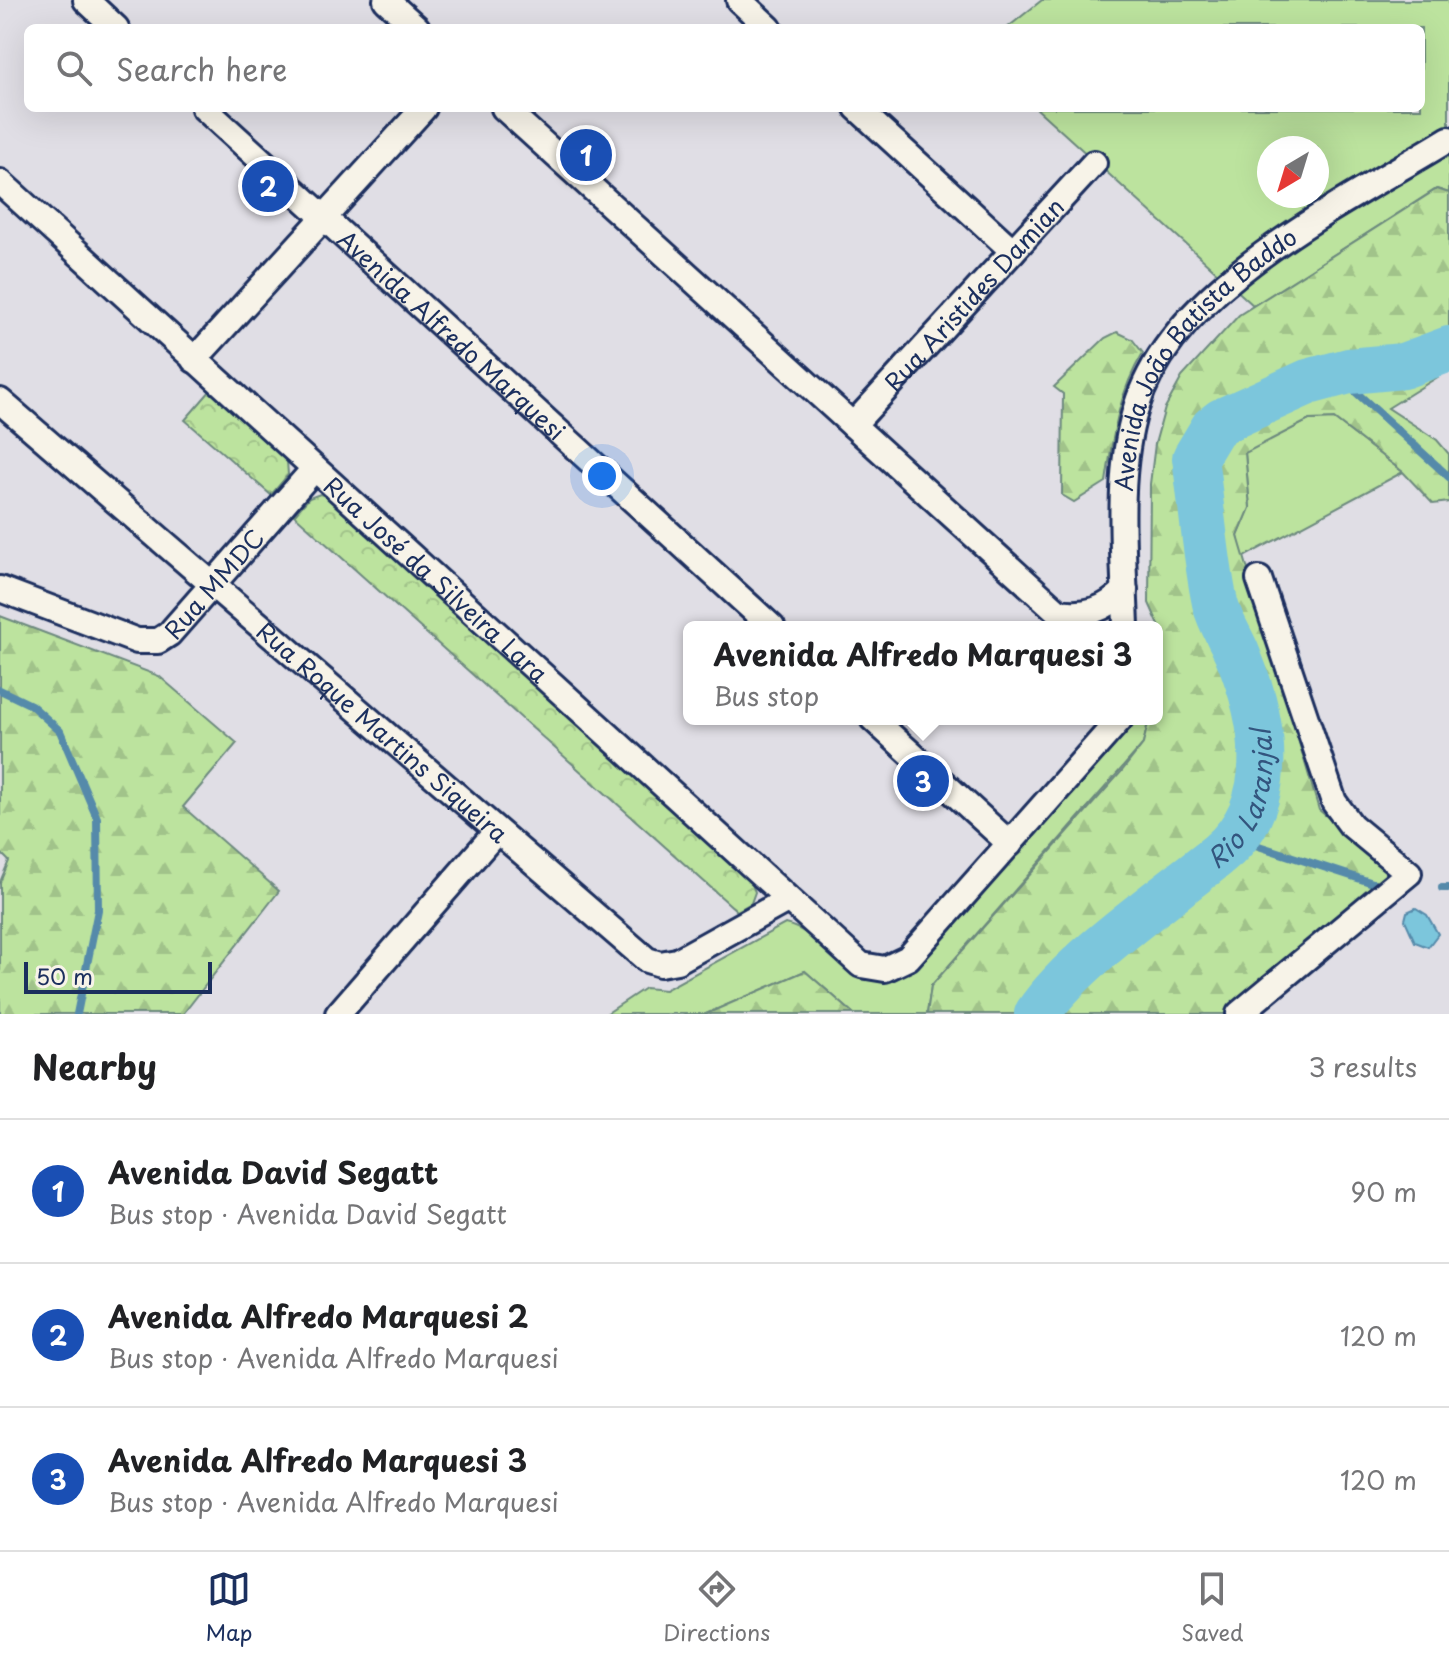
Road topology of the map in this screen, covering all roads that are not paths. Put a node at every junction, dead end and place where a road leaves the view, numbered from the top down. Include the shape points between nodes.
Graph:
1 (86, 0) edge
2 (386, 0) edge
3 (739, 0) edge
4 (112, 24) edge
5 (413, 24) edge
6 (765, 24) edge
7 (208, 112) edge
8 (420, 112) edge
9 (508, 112) edge
10 (861, 112) edge
11 (1449, 139) edge
12 (1094, 163) dead end
13 (0, 182) edge
14 (324, 217) junction
15 (1013, 251) junction
16 (194, 360) junction
17 (0, 401) edge
18 (853, 425) junction
19 (314, 469) junction
20 (1259, 579) dead end
21 (212, 584) junction
22 (0, 589) edge
23 (1125, 590) junction
24 (1067, 619) edge
25 (765, 621) edge
26 (1126, 621) edge
27 (880, 725) edge
28 (1115, 725) edge
29 (497, 831) junction
30 (1010, 844) junction
31 (787, 900) junction
32 (338, 1014) edge
33 (1239, 1014) edge

1 - 4 street
2 - 5 street
3 - 6 street
7 - 14 street, Avenida Alfredo Marquesi
8 - 14 street
9 - 18 street
10 - 15 street
11 - 23 street, Avenida João Batista Baddo via 1263,253 1219,289 1161,358 1145,384 1130,432
12 - 15 street, Rua Aristides Damian
13 - 16 street, Rua José da Silveira Lara
14 - 16 street
14 - 25 street, Avenida Alfredo Marquesi
15 - 18 street, Rua Aristides Damian
16 - 19 street, Rua José da Silveira Lara
17 - 21 street, Rua Roque Martins Siqueira
18 - 24 street
19 - 21 street, Rua MMDC
19 - 31 street, Rua José da Silveira Lara
20 - 33 street via 1334,802 1351,825 1409,873
21 - 22 street, Rua MMDC via 169,634 149,642
21 - 29 street, Rua Roque Martins Siqueira
23 - 24 street via 1095,612
23 - 26 street, Avenida João Batista Baddo
27 - 30 street
28 - 30 street
29 - 31 street, Rua Roque Martins Siqueira via 654,963 677,961
29 - 32 street
30 - 31 street, Rua José da Silveira Lara via 908,958 894,967 877,970 861,965

